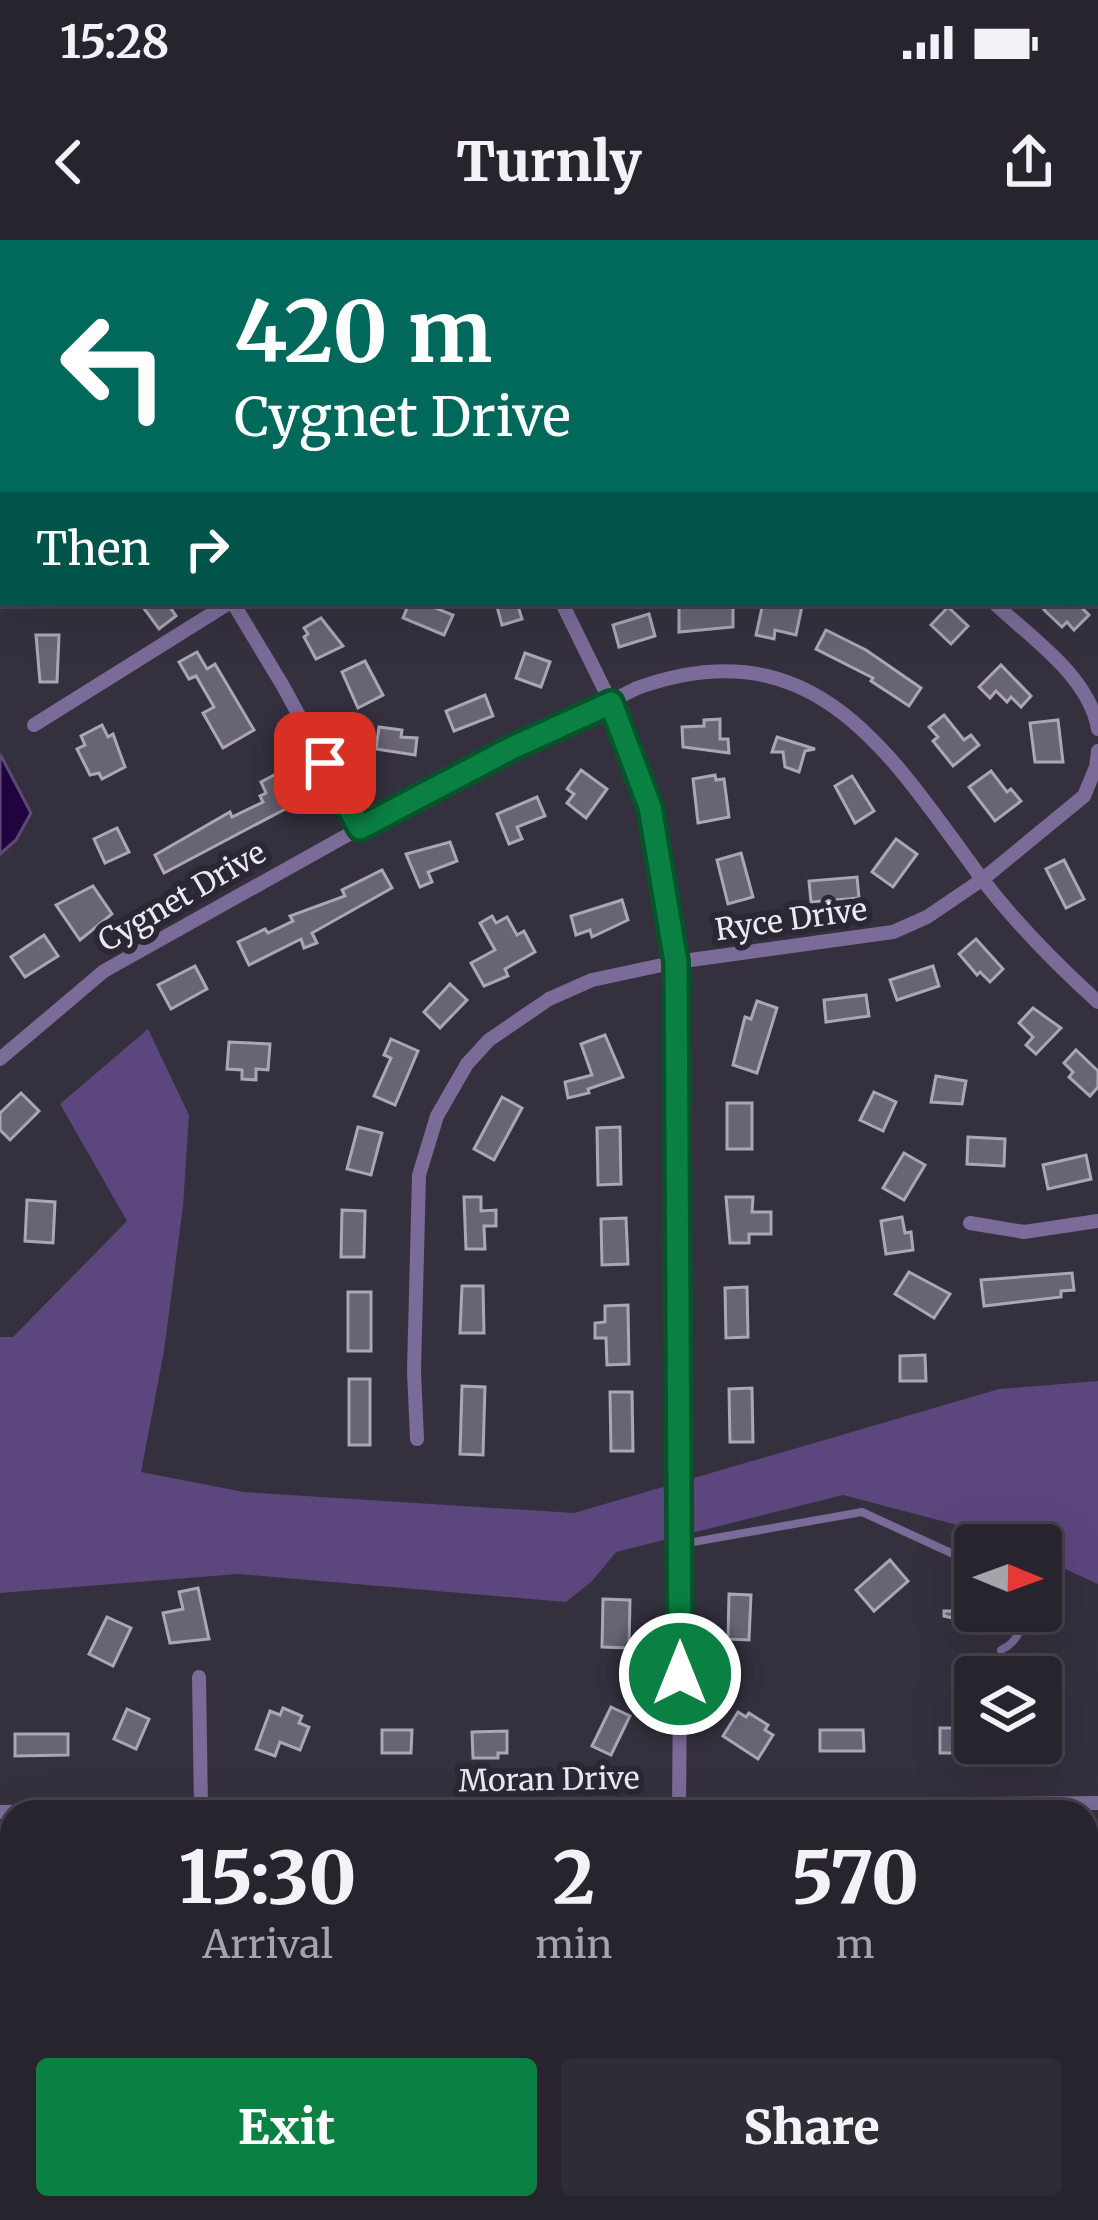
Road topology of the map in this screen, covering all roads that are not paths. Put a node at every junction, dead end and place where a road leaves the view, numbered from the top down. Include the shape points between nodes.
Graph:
1 (226, 606) edge
2 (233, 606) edge
3 (563, 606) edge
4 (997, 606) edge
5 (611, 703) junction
6 (34, 725) dead end
7 (1098, 729) edge
8 (1098, 751) edge
9 (360, 828) junction
10 (982, 879) junction
11 (676, 962) junction
12 (1098, 1002) edge
13 (0, 1059) edge
14 (1098, 1221) edge
15 (970, 1223) dead end
16 (417, 1439) dead end
17 (681, 1544) junction
18 (954, 1554) edge
19 (1019, 1632) edge
20 (1001, 1650) dead end
21 (199, 1676) dead end
22 (201, 1800) edge
23 (679, 1800) edge

1 - 6 street
2 - 9 street
3 - 5 street
4 - 7 street via 1082,688
5 - 9 street, Cygnet Drive
5 - 10 street, Cygnet Drive via 676,674 719,670 820,696 871,734
5 - 11 street via 650,807
8 - 10 street, Ryce Drive via 1084,796
9 - 13 street, Cygnet Drive via 104,971
10 - 11 street, Ryce Drive via 893,932
10 - 12 street, Cygnet Drive
11 - 16 street, Ryce Drive via 592,980 512,1022 467,1064 437,1116 419,1175
11 - 17 street
14 - 15 street via 1024,1232
17 - 18 lane via 862,1511
17 - 23 street
19 - 20 lane
21 - 22 street

